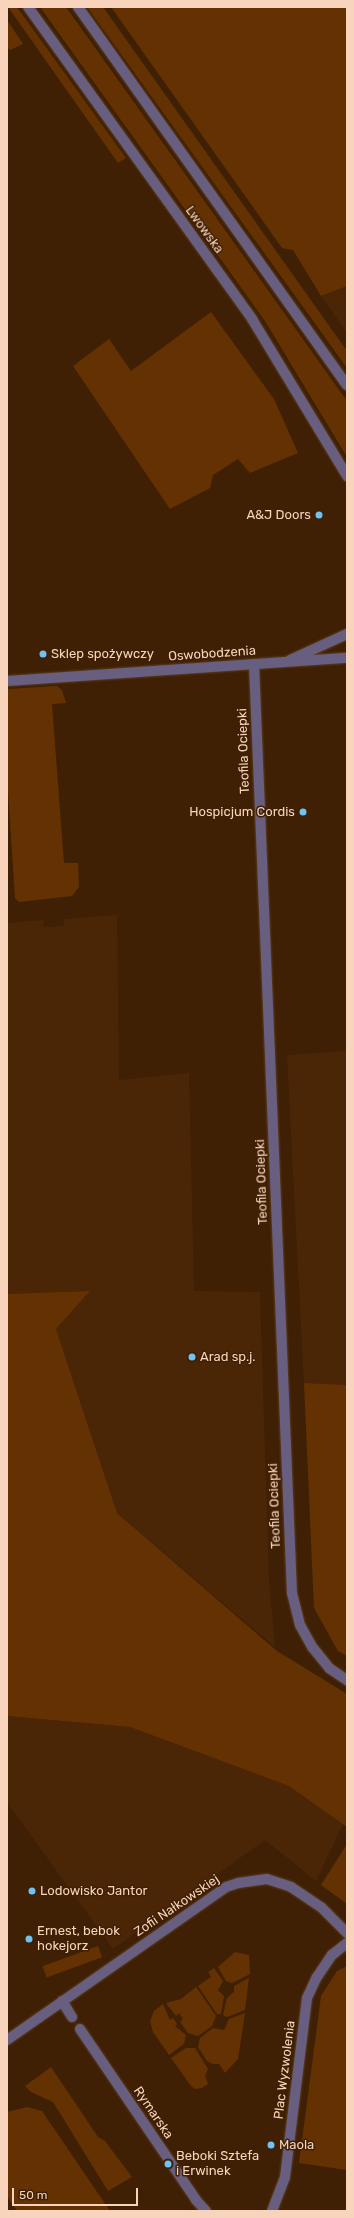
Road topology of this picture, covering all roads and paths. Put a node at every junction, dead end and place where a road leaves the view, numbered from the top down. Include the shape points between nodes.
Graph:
1 (28, 7) edge
2 (78, 7) edge
3 (347, 385) edge
4 (347, 476) edge
5 (347, 634) edge
6 (347, 658) edge
7 (285, 662) junction
8 (254, 664) junction
9 (7, 681) edge
10 (347, 1680) edge
11 (347, 1933) edge
12 (347, 1943) edge
13 (62, 2001) junction
14 (72, 2017) dead end
15 (81, 2031) dead end
16 (7, 2040) edge
17 (206, 2211) edge
18 (272, 2211) edge

1 - 4 street, Lwowska via 252,319
2 - 3 street, Lwowska
5 - 7 street
6 - 7 street, Oswobodzenia
7 - 8 street, Oswobodzenia
8 - 9 street, Oswobodzenia
8 - 10 street, Teofila Ociepki via 292,1593 300,1625 312,1648 329,1668
11 - 13 street, Zofii Nałkowskiej via 321,1907 291,1887 267,1880 238,1883 226,1887
12 - 18 street, Plac Wyzwolenia via 332,1955 317,1977 308,1998 285,2176
13 - 14 street
13 - 16 street, Zofii Nałkowskiej
15 - 17 street, Rymarska

